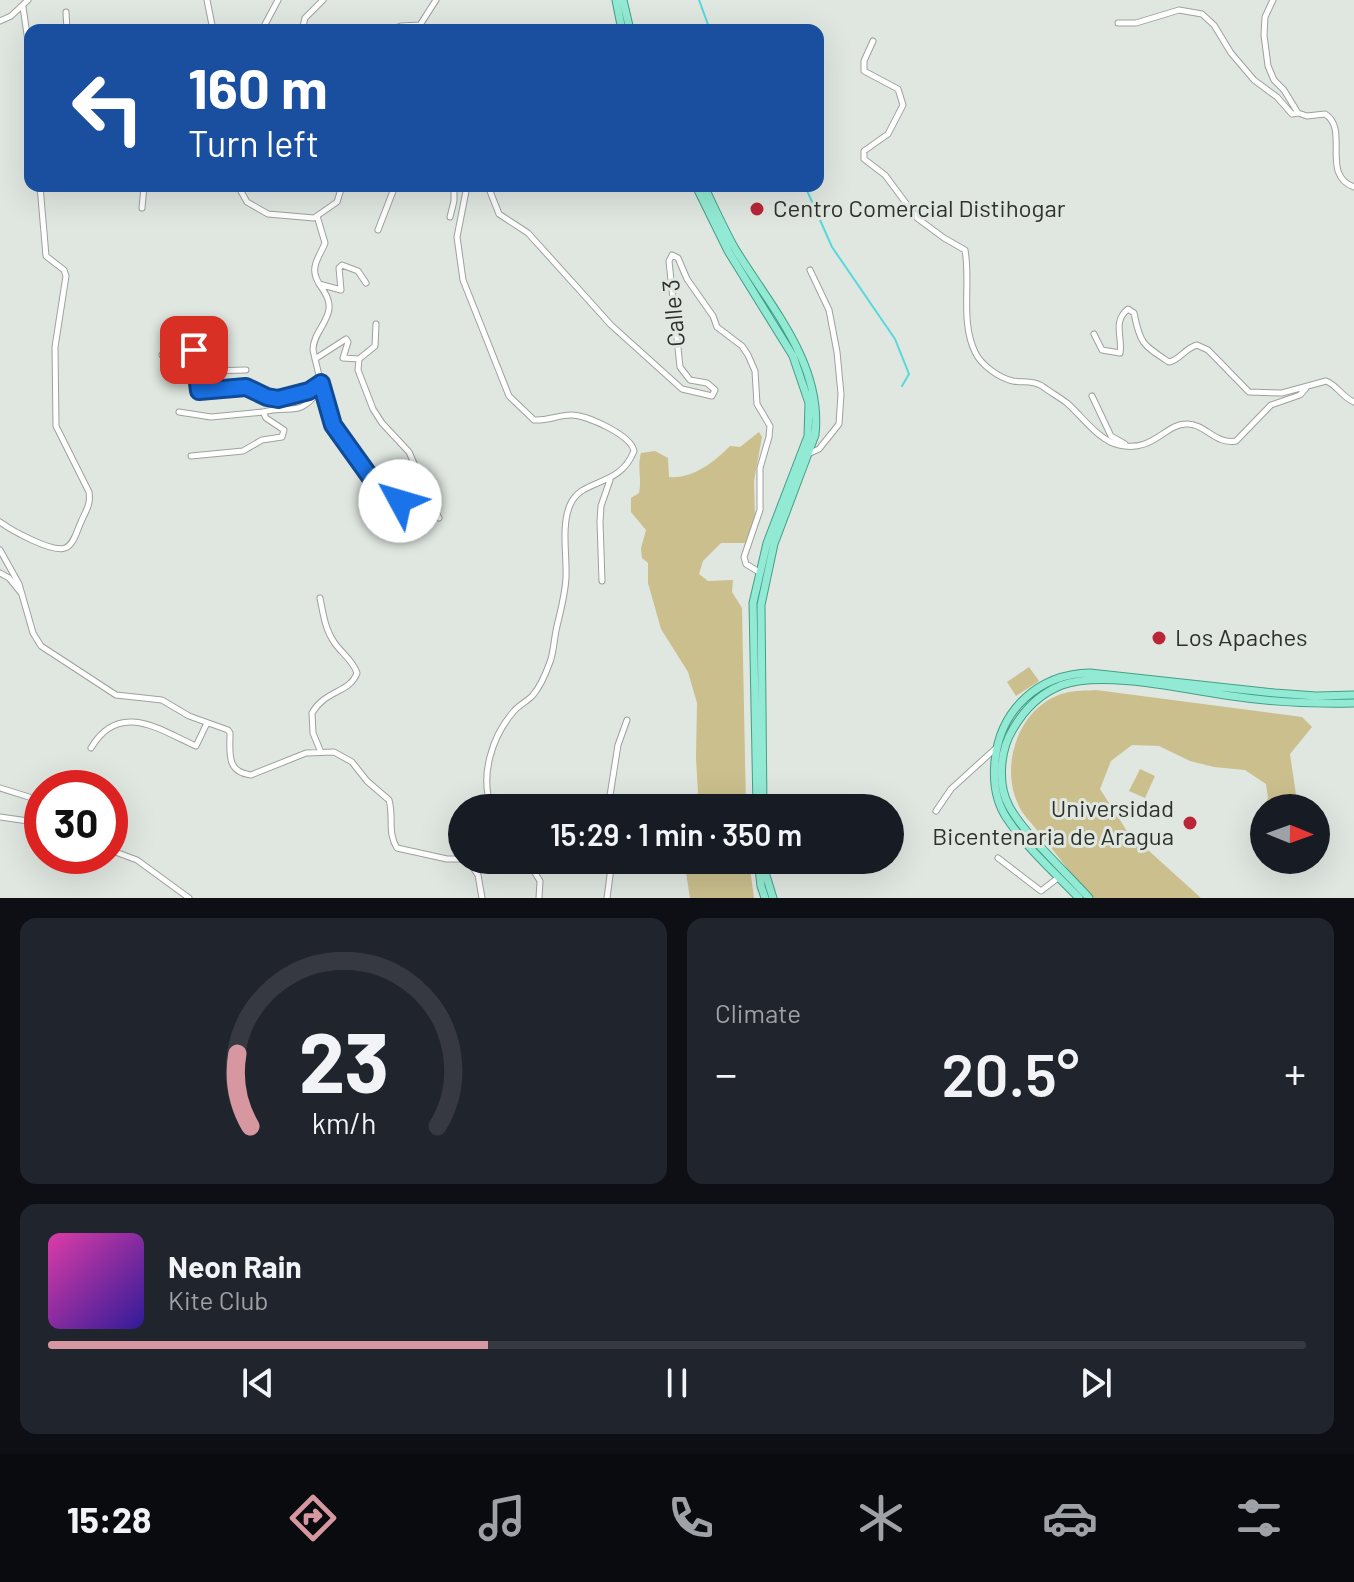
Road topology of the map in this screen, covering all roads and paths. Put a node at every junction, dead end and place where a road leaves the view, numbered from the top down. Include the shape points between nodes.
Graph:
1 (28, 0) edge
2 (207, 0) edge
3 (323, 0) edge
4 (436, 0) edge
5 (616, 0) edge
6 (623, 0) edge
7 (1273, 0) edge
8 (277, 1) edge
9 (23, 7) junction
10 (66, 12) dead end
11 (0, 21) edge
12 (1118, 23) dead end
13 (25, 24) edge
14 (67, 24) edge
15 (212, 24) edge
16 (265, 24) edge
17 (304, 24) edge
18 (421, 24) edge
19 (621, 24) edge
20 (629, 24) edge
21 (873, 41) dead end
22 (1298, 113) junction
23 (1354, 187) edge
24 (41, 192) edge
25 (143, 192) edge
26 (241, 192) edge
27 (340, 192) edge
28 (393, 192) edge
29 (454, 192) edge
30 (466, 192) edge
31 (490, 192) edge
32 (699, 192) edge
33 (707, 192) edge
34 (142, 208) dead end
35 (317, 216) junction
36 (450, 217) dead end
37 (378, 230) dead end
38 (810, 270) dead end
39 (366, 283) dead end
40 (318, 284) junction
41 (376, 324) dead end
42 (1094, 334) dead end
43 (162, 355) dead end
44 (314, 359) junction
45 (359, 359) junction
46 (246, 370) dead end
47 (196, 376) junction
48 (320, 384) junction
49 (1306, 388) junction
50 (1092, 396) dead end
51 (1354, 402) edge
52 (179, 412) dead end
53 (263, 412) junction
54 (1129, 446) junction
55 (808, 454) junction
56 (191, 456) dead end
57 (610, 479) junction
58 (426, 491) junction
59 (439, 518) dead end
60 (0, 522) edge
61 (0, 550) edge
62 (759, 572) junction
63 (0, 573) edge
64 (602, 581) dead end
65 (24, 596) junction
66 (320, 598) dead end
67 (1354, 695) edge
68 (1354, 703) edge
69 (627, 720) dead end
70 (207, 723) junction
71 (997, 747) junction
72 (91, 748) dead end
73 (320, 750) junction
74 (0, 788) edge
75 (488, 794) edge
76 (610, 794) edge
77 (757, 794) edge
78 (763, 794) edge
79 (24, 795) edge
80 (936, 811) dead end
81 (0, 817) edge
82 (24, 820) edge
83 (128, 857) edge
84 (998, 858) dead end
85 (448, 859) edge
86 (477, 874) edge
87 (536, 874) edge
88 (610, 874) edge
89 (760, 874) edge
90 (766, 874) edge
91 (1059, 877) junction
92 (189, 898) edge
93 (482, 898) edge
94 (539, 898) edge
95 (607, 898) edge
96 (765, 898) edge
97 (773, 898) edge
98 (1079, 898) edge
99 (1089, 898) edge

1 - 9 street
2 - 15 street
3 - 17 street
4 - 18 street
5 - 19 main road
6 - 20 main road
7 - 22 street via 1265,17 1268,66
8 - 16 street
9 - 11 street
9 - 13 street
10 - 14 street
12 - 22 street via 1179,10 1202,14 1254,80 1292,114
21 - 54 street via 864,71 898,89 903,105 888,134 864,151 864,159 885,175 917,218 965,250 970,339 977,356 1011,381 1034,382 1105,438
22 - 23 street via 1325,114 1334,122 1339,174
24 - 60 street via 46,256 66,276 55,347 56,426 91,501 66,548 28,538
25 - 34 street
26 - 35 street via 247,202 268,214
27 - 35 street via 337,202
28 - 37 street
29 - 36 street
30 - 57 street via 457,237 459,264 509,396 534,420 573,414 626,438 634,451
31 - 62 street, Calle 3 via 499,214 528,233 611,325 682,389 708,396 715,390 690,380 680,367 672,255 717,327 742,346 755,371 757,404 770,426 760,468 760,510 744,557
32 - 62 main road via 728,251 793,356 809,403 808,436
33 - 55 main road via 810,377 817,417
35 - 40 street via 325,243 315,264
38 - 55 street via 829,310 841,394 839,424 819,449
39 - 40 street via 358,271 342,265 341,290
40 - 44 street via 329,310 313,342
41 - 45 street via 375,346
42 - 49 street via 1102,350 1120,353 1119,327 1128,309 1141,339 1169,362 1197,345 1249,392
43 - 47 street via 194,350
44 - 45 street via 346,339 343,358
44 - 48 street
45 - 58 street via 373,409 409,452
46 - 47 street
47 - 48 street via 199,391 246,387 278,399
48 - 53 street via 305,407
48 - 58 street via 333,425 386,499 406,500
49 - 51 street via 1326,381
49 - 54 street via 1271,405 1236,441 1225,442 1184,424 1151,443
50 - 54 street via 1111,436
52 - 53 street via 211,417
53 - 56 street via 284,430 282,437 243,451
55 - 78 main road via 774,544 761,605
57 - 64 street via 601,506
57 - 75 street via 579,493 571,503 565,531 564,603 552,655 532,697 515,709 495,744
58 - 59 street
61 - 65 street
62 - 77 main road via 753,618
63 - 65 street
65 - 70 street via 41,646 116,695 162,700
66 - 73 street via 331,639 357,673 352,683 324,697 312,713
67 - 71 main road via 1275,693 1078,673 1045,685 1020,702 1002,726
68 - 99 main road via 1294,702 1091,680 1060,686 1036,700 1007,741 1003,791 1016,817
69 - 76 street
70 - 72 street via 196,746 153,725 125,722 104,731
70 - 73 street via 230,733 229,760 244,774
71 - 80 street via 951,789
71 - 91 main road via 995,782 1002,808
73 - 85 street via 344,755 386,796 397,848
74 - 79 street
81 - 82 street
83 - 92 street
84 - 91 street via 1041,891
86 - 93 street
87 - 94 street
88 - 95 street
89 - 96 main road
90 - 97 main road
91 - 98 main road

